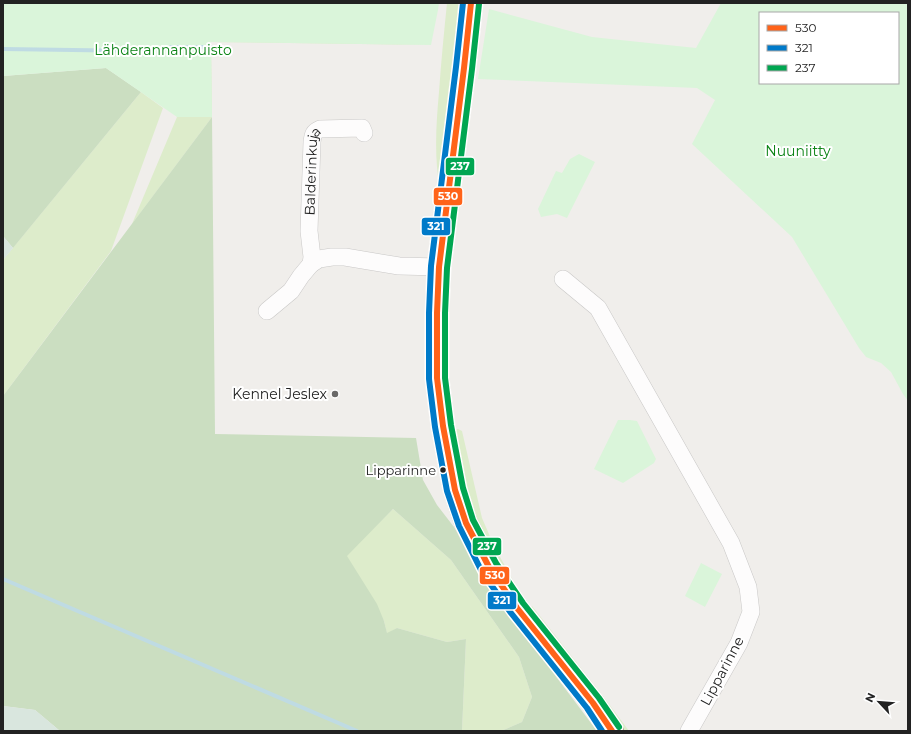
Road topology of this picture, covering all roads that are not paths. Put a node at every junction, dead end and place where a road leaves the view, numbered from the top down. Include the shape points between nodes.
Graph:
1 (471, 3) edge
2 (364, 133) dead end
3 (311, 264) junction
4 (439, 267) junction
5 (563, 279) dead end
6 (267, 311) dead end
7 (612, 731) edge
8 (689, 731) edge

1 - 4 main road
2 - 3 street, Balderinkuja via 362,128 320,129 314,133 309,231
3 - 4 street via 319,259 346,257 399,266
3 - 6 street via 290,291
4 - 7 main road via 437,378 455,490 466,523 489,567 517,608 593,703
5 - 8 street, Lipparinne via 598,308 731,543 748,587 751,612 739,643

